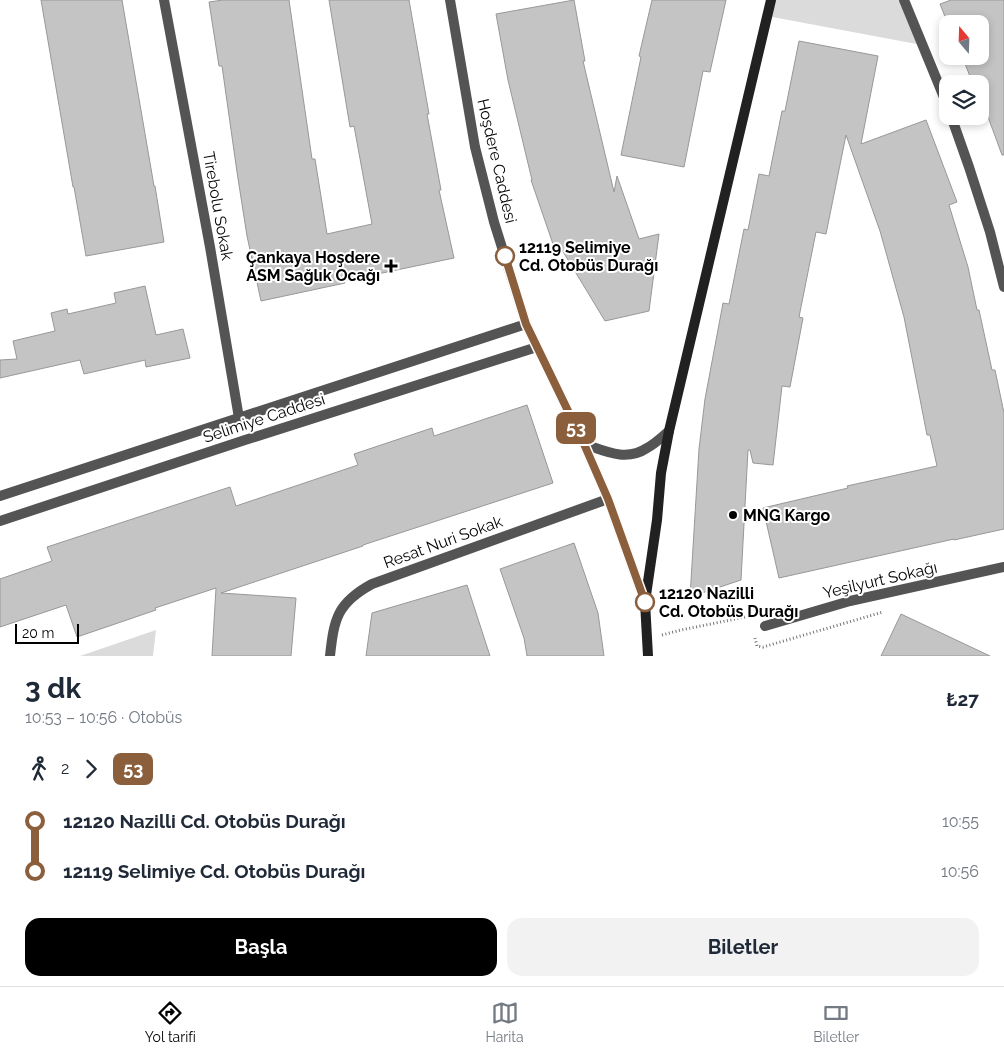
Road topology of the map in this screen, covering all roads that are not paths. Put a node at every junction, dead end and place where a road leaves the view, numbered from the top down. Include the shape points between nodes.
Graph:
1 (164, 0) edge
2 (450, 0) edge
3 (771, 0) edge
4 (904, 0) edge
5 (939, 86) edge
6 (954, 125) edge
7 (1004, 287) edge
8 (526, 324) junction
9 (537, 347) junction
10 (239, 418) junction
11 (669, 431) junction
12 (584, 444) junction
13 (0, 496) edge
14 (608, 499) junction
15 (0, 521) edge
16 (1004, 567) edge
17 (645, 602) junction
18 (765, 626) dead end
19 (330, 656) edge
20 (648, 656) edge

1 - 10 street, Tirebolu Sokak
2 - 8 street, Hoşdere Caddesi via 475,147 494,222
3 - 11 main road
4 - 5 street
6 - 7 street via 990,232
8 - 9 street, Hoşdere Caddesi
8 - 10 street, Selimiye Caddesi
9 - 12 street, Hoşdere Caddesi
9 - 15 street, Selimiye Caddesi
10 - 13 street, Selimiye Caddesi
11 - 12 street via 638,454 617,455
11 - 17 main road
12 - 14 street, Hoşdere Caddesi
14 - 17 street, Hoşdere Caddesi
14 - 19 street, Resat Nuri Sokak via 372,584 356,593 345,604 334,625
16 - 18 street, Yeşilyurt Sokağı via 850,601
17 - 20 main road

